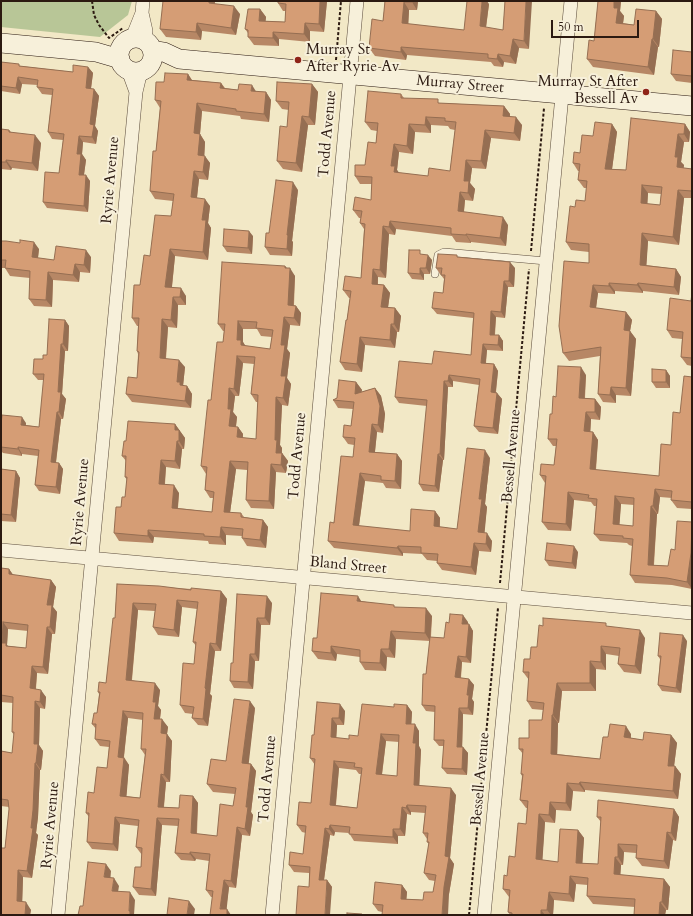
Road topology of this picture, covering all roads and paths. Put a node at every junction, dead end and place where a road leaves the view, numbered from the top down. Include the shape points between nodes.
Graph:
1 (92, 1) edge
2 (341, 1) edge
3 (357, 1) edge
4 (571, 1) edge
5 (142, 7) edge
6 (1, 43) edge
7 (135, 52) junction
8 (343, 68) junction
9 (562, 94) junction
10 (544, 103) dead end
11 (692, 106) edge
12 (530, 260) junction
13 (546, 261) junction
14 (435, 274) edge
15 (1, 550) edge
16 (92, 558) junction
17 (302, 578) junction
18 (499, 595) junction
19 (514, 597) junction
20 (692, 613) edge
21 (58, 915) edge
22 (272, 915) edge
23 (469, 915) edge
24 (484, 915) edge

1 - 7 path via 94,15 109,38
2 - 8 path
3 - 8 street, Todd Avenue
4 - 9 street, Bessell Avenue
5 - 7 street
6 - 7 main road, Murray Street via 96,52
7 - 8 main road, Murray Street via 180,59
7 - 16 street, Ryrie Avenue via 136,92
8 - 9 main road, Murray Street
8 - 17 street, Todd Avenue
9 - 11 main road, Murray Street
9 - 13 street, Bessell Avenue
10 - 12 path
12 - 13 lane
12 - 14 lane via 441,253 436,259
12 - 18 path
13 - 19 street, Bessell Avenue
15 - 16 street, Bland Street
16 - 17 street, Bland Street
16 - 21 street, Ryrie Avenue
17 - 18 street, Bland Street
17 - 22 street, Todd Avenue
18 - 19 street, Bland Street
18 - 23 path
19 - 20 street, Bland Street
19 - 24 street, Bessell Avenue

